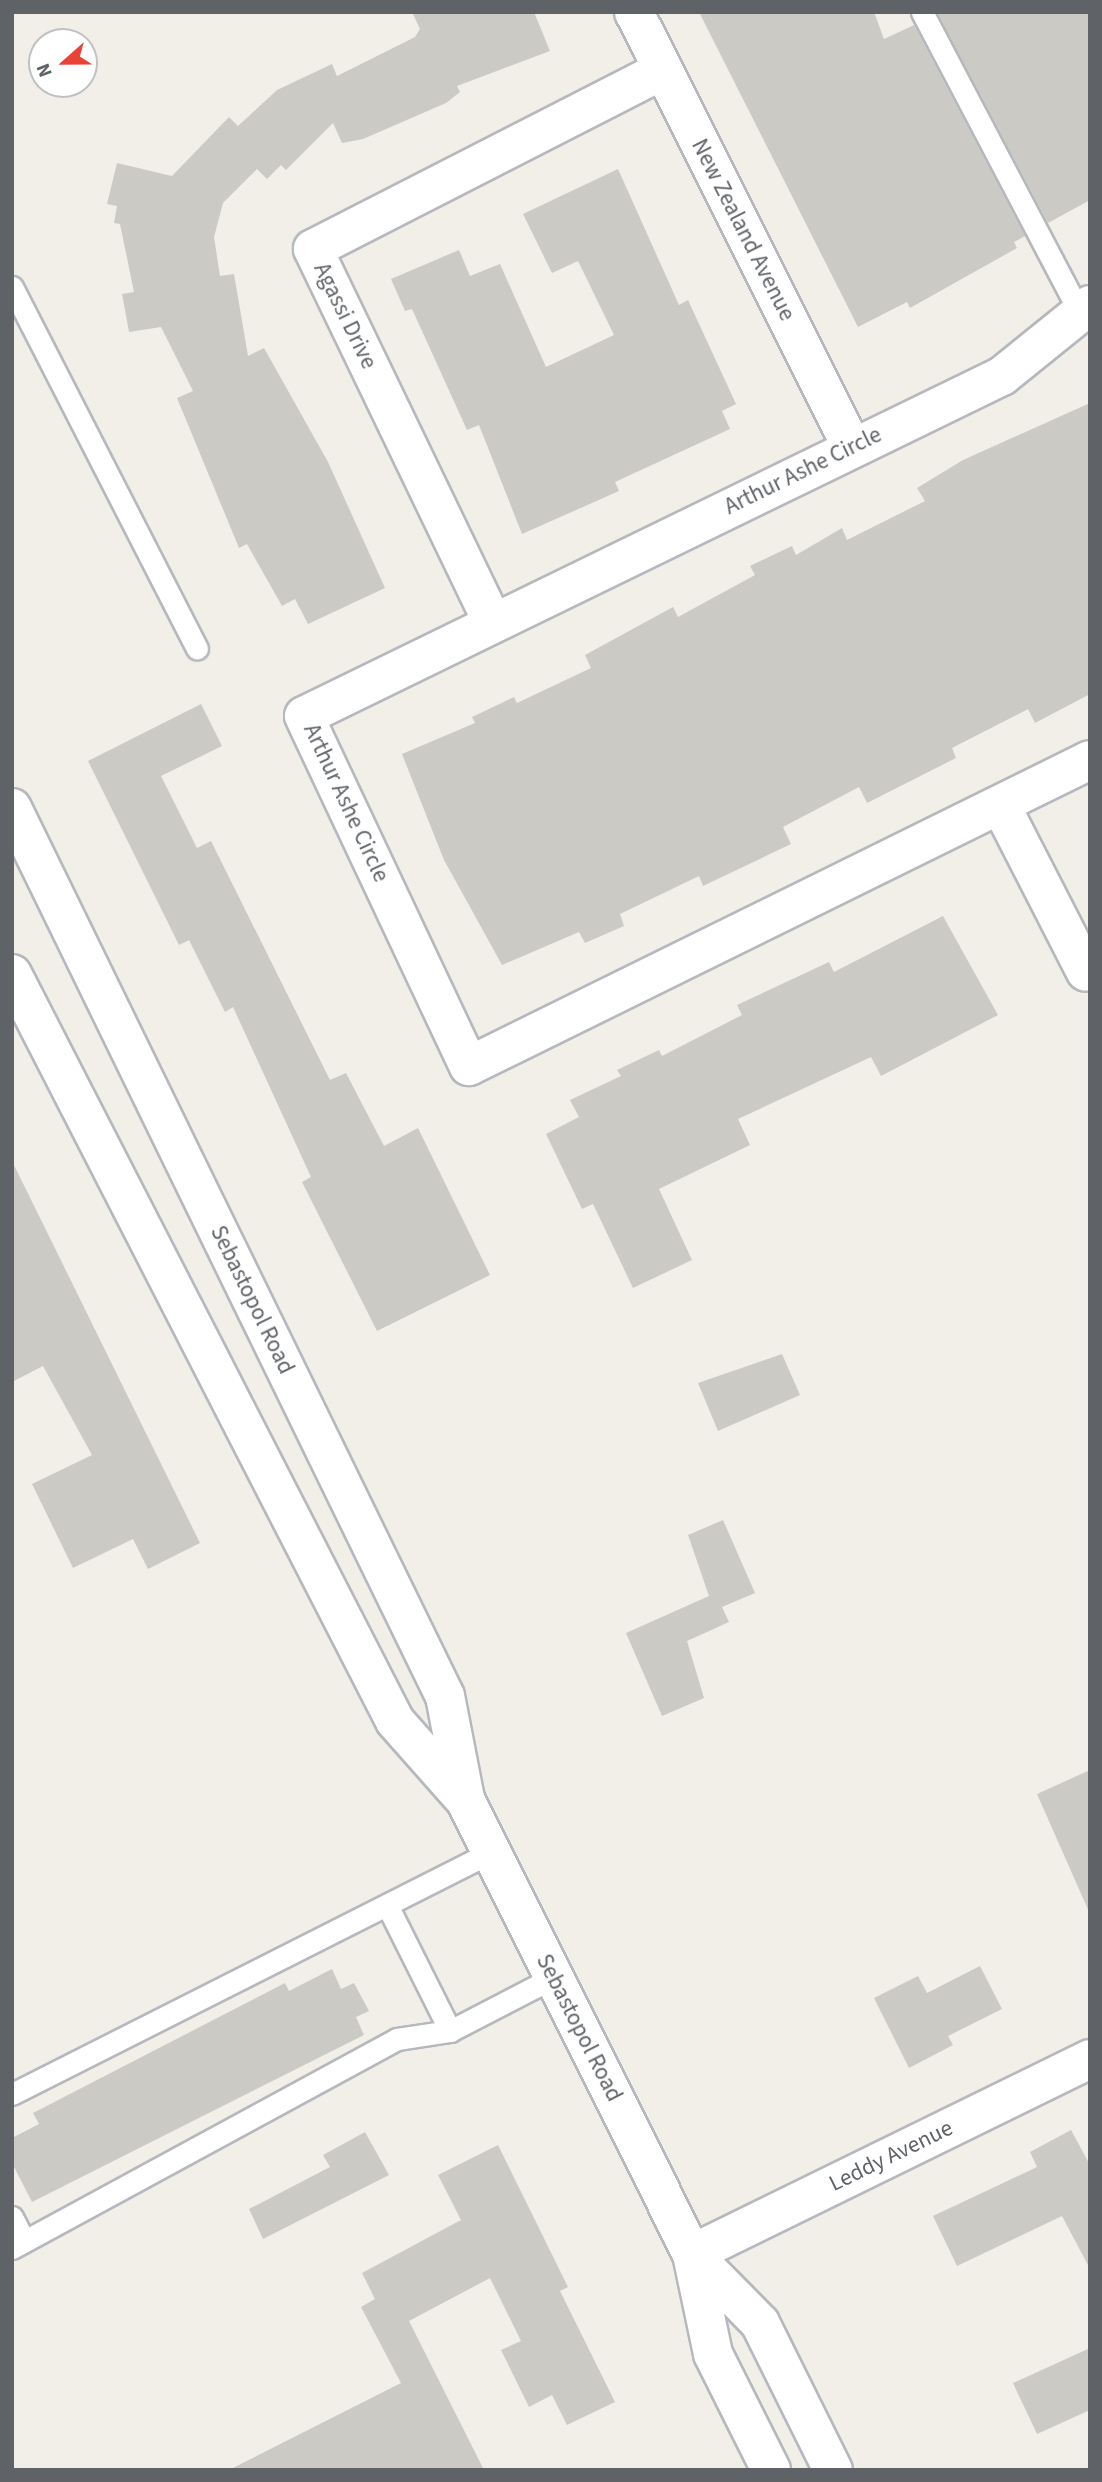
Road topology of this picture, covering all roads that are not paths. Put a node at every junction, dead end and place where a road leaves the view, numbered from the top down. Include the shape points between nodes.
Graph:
1 (634, 12) edge
2 (922, 12) edge
3 (663, 70) junction
4 (12, 287) edge
5 (1085, 309) edge
6 (852, 447) junction
7 (494, 623) junction
8 (197, 648) dead end
9 (1090, 760) edge
10 (1001, 806) junction
11 (12, 808) edge
12 (1086, 972) dead end
13 (12, 974) edge
14 (466, 1801) junction
15 (491, 1852) junction
16 (387, 1905) junction
17 (554, 1977) junction
18 (450, 2031) junction
19 (1090, 2059) edge
20 (12, 2094) edge
21 (12, 2217) edge
22 (18, 2244) edge
23 (692, 2254) junction
24 (771, 2470) edge
25 (833, 2470) edge

1 - 3 street, New Zealand Avenue
2 - 5 lane
3 - 6 street, New Zealand Avenue
3 - 7 street, Agassi Drive via 313,249
4 - 8 lane
5 - 6 street, Arthur Ashe Circle via 1002,376
6 - 7 street, Arthur Ashe Circle
7 - 10 street, Arthur Ashe Circle via 304,716 468,1066
9 - 10 street, Arthur Ashe Circle
10 - 12 street
11 - 14 street, Sebastopol Road via 445,1696
13 - 14 street, Sebastopol Road via 395,1721
14 - 15 street, Sebastopol Road
15 - 16 lane
15 - 17 street, Sebastopol Road
16 - 18 lane
16 - 20 lane
17 - 18 lane
17 - 23 street, Sebastopol Road
18 - 22 lane via 397,2039
19 - 23 street, Leddy Avenue
21 - 22 lane
23 - 24 street, Sebastopol Road via 713,2354
23 - 25 street, Sebastopol Road via 760,2323

